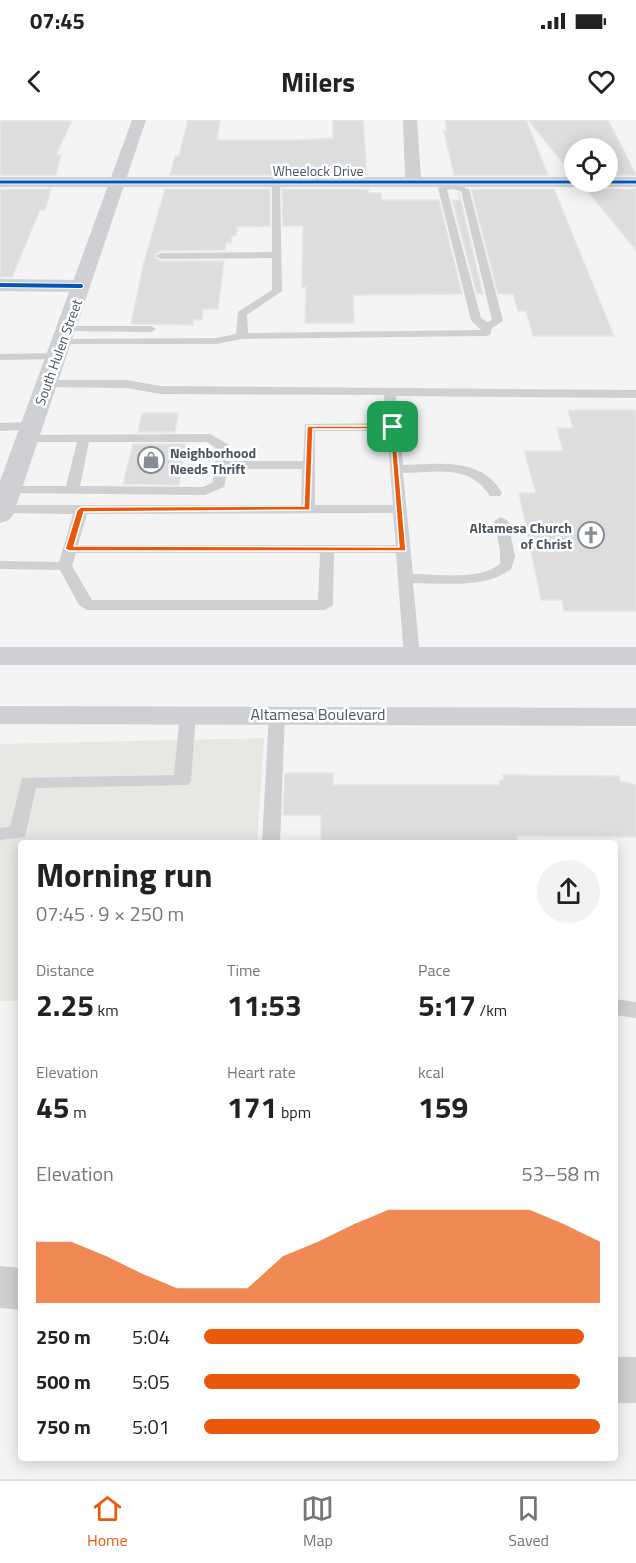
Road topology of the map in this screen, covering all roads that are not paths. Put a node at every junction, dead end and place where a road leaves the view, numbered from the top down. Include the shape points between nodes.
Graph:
1 (139, 120) edge
2 (410, 120) edge
3 (0, 182) edge
4 (116, 182) junction
5 (276, 182) junction
6 (413, 182) junction
7 (636, 182) edge
8 (451, 184) junction
9 (277, 255) junction
10 (161, 256) dead end
11 (0, 285) edge
12 (81, 286) junction
13 (487, 326) junction
14 (242, 336) junction
15 (61, 342) junction
16 (0, 357) edge
17 (47, 384) junction
18 (390, 392) junction
19 (636, 394) edge
20 (0, 427) edge
21 (393, 427) junction
22 (30, 432) junction
23 (84, 438) junction
24 (222, 465) junction
25 (309, 465) junction
26 (396, 469) junction
27 (72, 490) junction
28 (5, 493) edge
29 (495, 493) dead end
30 (308, 508) junction
31 (400, 509) junction
32 (81, 510) junction
33 (501, 521) dead end
34 (69, 549) junction
35 (327, 549) junction
36 (403, 549) junction
37 (0, 565) edge
38 (65, 566) junction
39 (406, 578) junction
40 (0, 656) edge
41 (636, 656) edge
42 (412, 657) junction
43 (188, 713) junction
44 (277, 714) junction
45 (0, 715) edge
46 (636, 717) edge
47 (1, 837) edge
48 (271, 840) edge
49 (618, 1007) edge
50 (636, 1010) edge
51 (0, 1287) edge
52 (18, 1289) edge
53 (618, 1380) edge
54 (636, 1380) edge

1 - 4 main road, South Hulen Street
2 - 6 street
3 - 4 street, Wheelock Drive
4 - 5 street, Wheelock Drive
4 - 12 main road, South Hulen Street
5 - 6 street, Wheelock Drive
5 - 9 lane
6 - 8 street, Wheelock Drive
7 - 8 street, Wheelock Drive
8 - 13 lane via 442,188 455,243 476,320
8 - 13 lane via 465,189 468,200 498,321
9 - 10 lane
9 - 14 lane via 277,291 242,314
11 - 12 street
12 - 15 main road, South Hulen Street
13 - 14 lane via 486,333
14 - 15 lane via 216,341
15 - 16 lane
15 - 17 main road, South Hulen Street
17 - 18 lane via 126,384 161,390
17 - 22 main road, South Hulen Street
18 - 19 lane
18 - 21 lane
20 - 22 lane
21 - 25 lane via 309,427
21 - 26 lane
22 - 23 lane
22 - 28 main road, South Hulen Street
23 - 24 lane via 210,438 224,448
23 - 27 lane
24 - 25 lane
24 - 27 lane via 219,484 205,492
25 - 30 lane
26 - 29 lane via 470,471 486,478
26 - 31 lane
27 - 28 lane
28 - 32 lane
30 - 31 lane
30 - 32 lane
31 - 36 lane
32 - 34 lane
33 - 39 lane via 508,559 499,572 471,578
34 - 35 lane
34 - 38 lane
35 - 36 lane
35 - 38 lane via 325,605 87,605
36 - 39 lane
37 - 38 lane
39 - 42 lane
40 - 42 main road
41 - 42 main road
43 - 44 main road, Altamesa Boulevard
43 - 45 main road, Altamesa Boulevard
43 - 47 lane via 182,781 28,782 18,833
44 - 46 main road, Altamesa Boulevard
44 - 48 lane
49 - 50 lane
51 - 52 street
53 - 54 street

